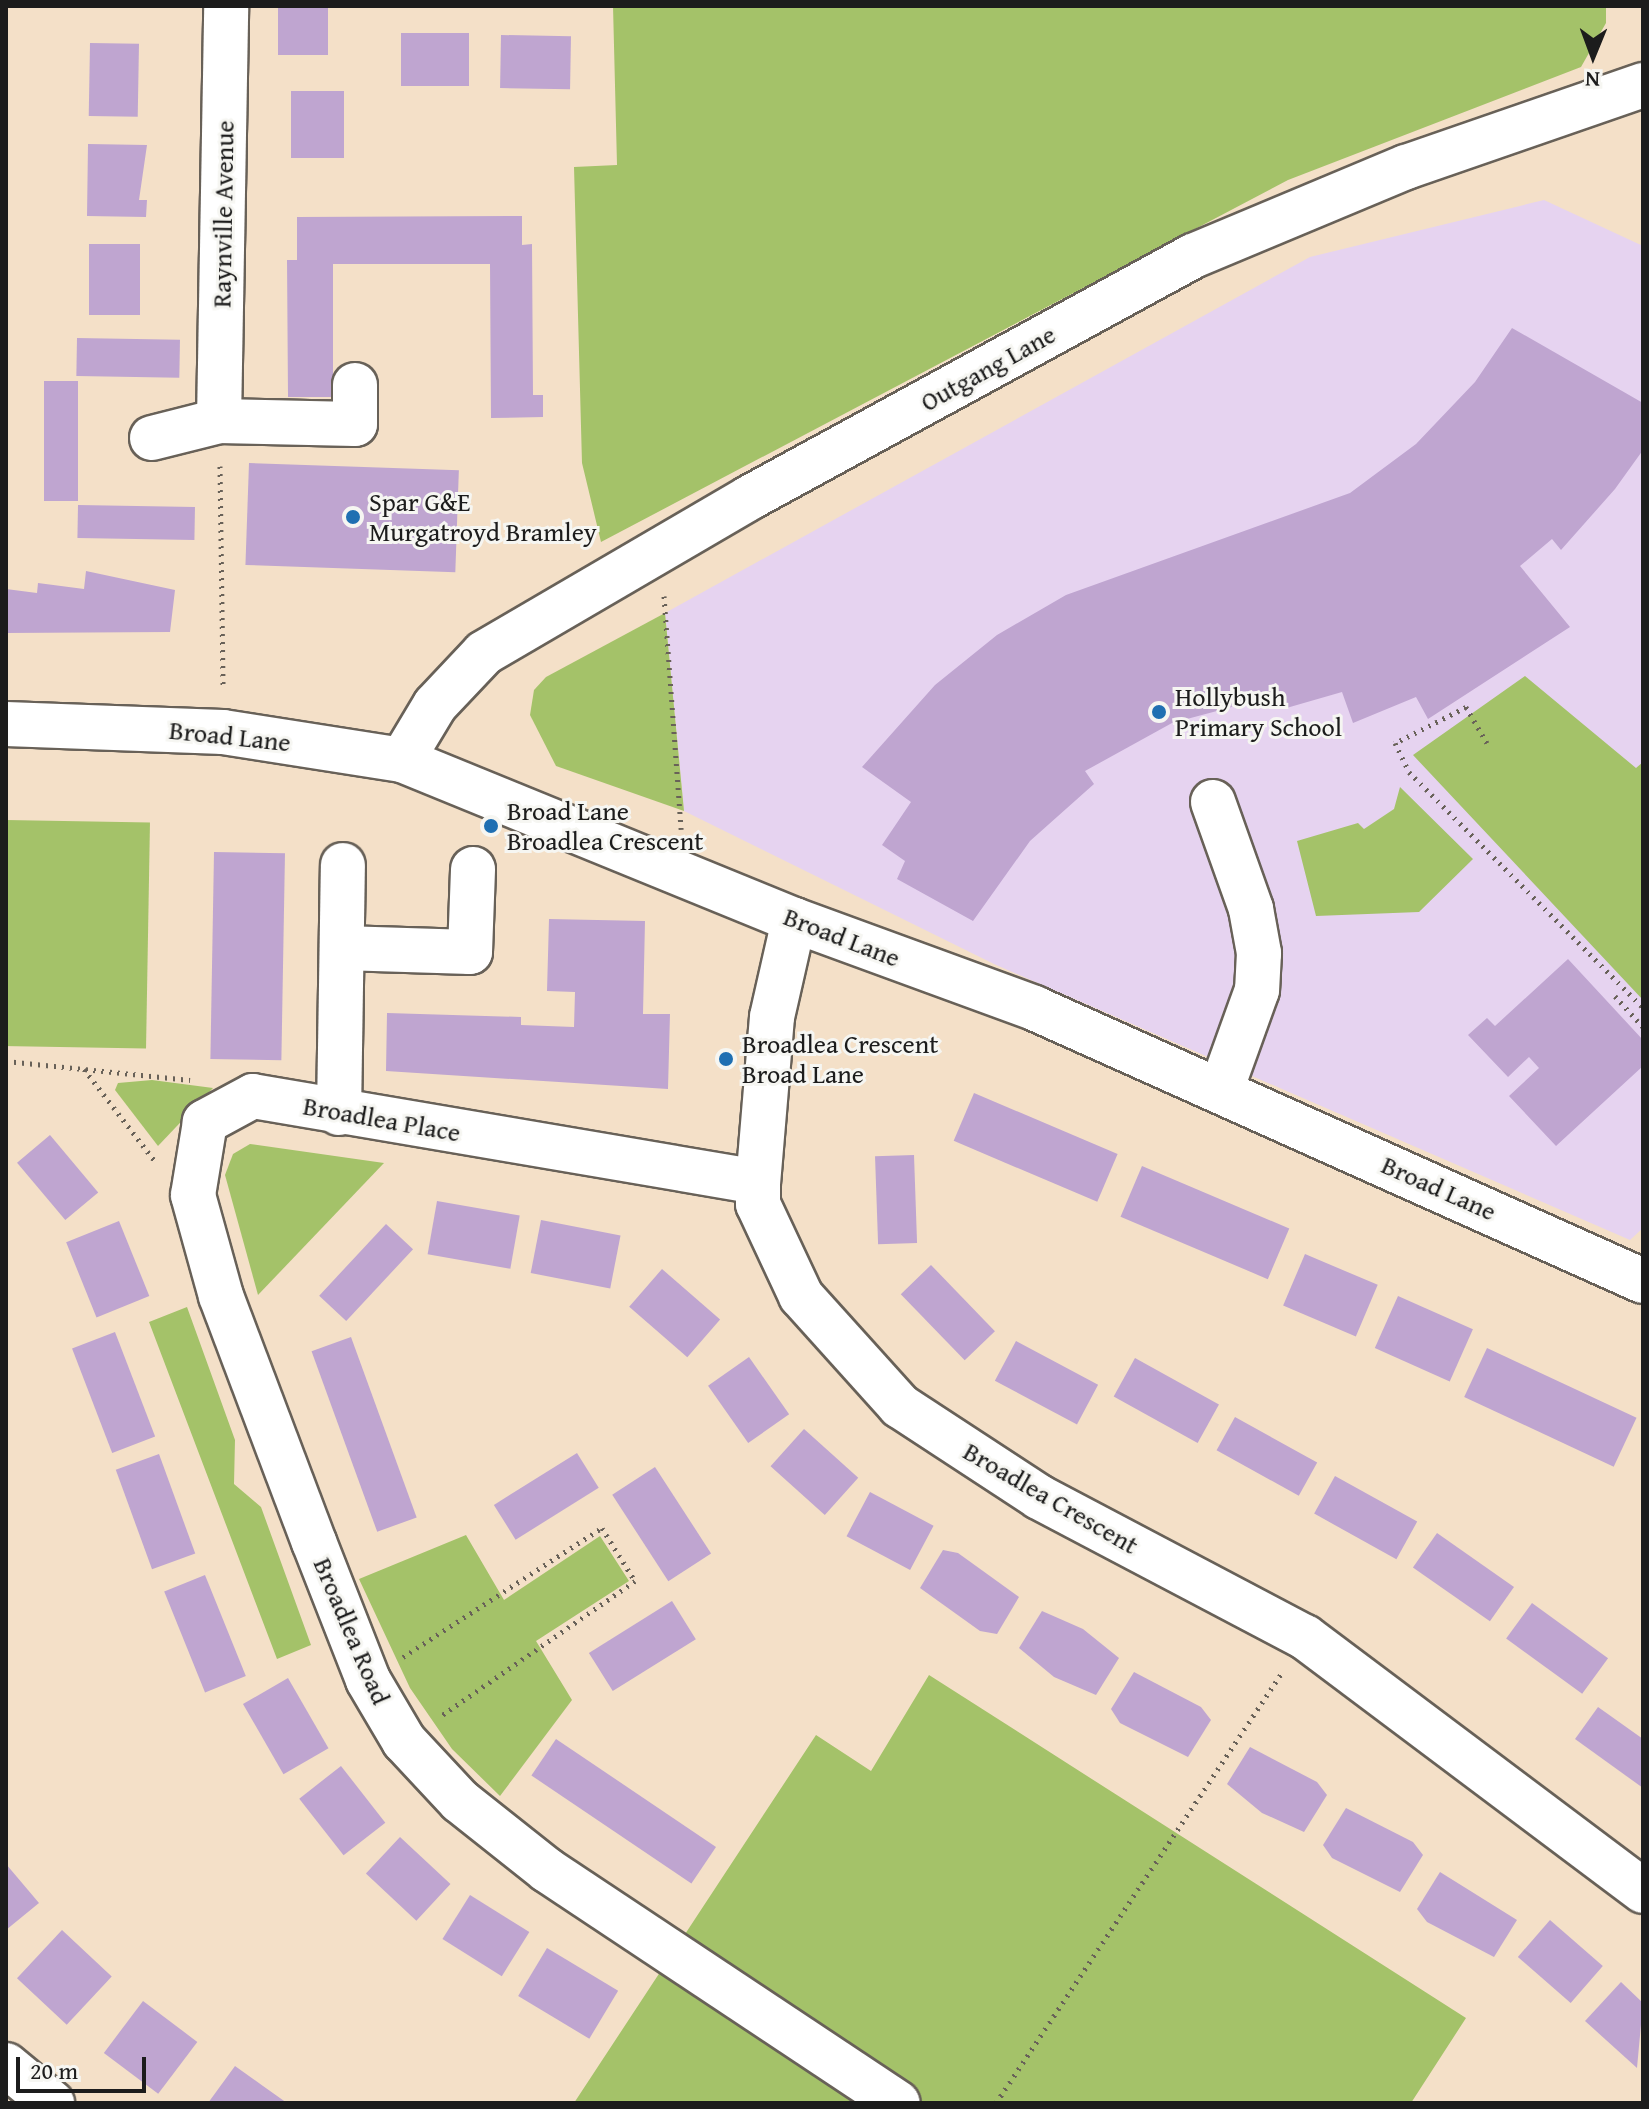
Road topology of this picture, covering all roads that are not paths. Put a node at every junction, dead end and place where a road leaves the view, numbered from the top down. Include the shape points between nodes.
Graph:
1 (226, 6) edge
2 (1643, 85) edge
3 (355, 385) dead end
4 (219, 421) junction
5 (152, 438) dead end
6 (6, 724) edge
7 (402, 760) junction
8 (1213, 802) dead end
9 (343, 865) dead end
10 (473, 869) dead end
11 (794, 920) junction
12 (342, 948) junction
13 (1221, 1090) junction
14 (253, 1096) joint
15 (339, 1113) junction
16 (758, 1182) junction
17 (1643, 1281) edge
18 (1643, 1891) edge
19 (6, 2065) edge
20 (52, 2103) edge
21 (898, 2103) edge

1 - 4 street, Raynville Avenue
2 - 7 street, Outgang Lane via 1406,167 1193,256 659,548 484,653 435,705
3 - 4 street via 355,424
4 - 5 street
6 - 7 street, Broad Lane via 223,732
7 - 11 street, Broad Lane via 675,866
8 - 13 street via 1251,909 1259,953 1257,990
9 - 12 street
10 - 12 street via 470,952
11 - 13 street, Broad Lane via 1034,1008
11 - 16 street, Broadlea Crescent via 772,1017
12 - 15 street
13 - 17 street, Broad Lane
14 - 15 street, Broadlea Place
14 - 21 street, Broadlea Road via 205,1122 193,1195 221,1296 368,1680 404,1741 460,1801 547,1870
15 - 16 street, Broadlea Place
16 - 18 street, Broadlea Crescent via 758,1204 801,1296 900,1406 1039,1497 1305,1637
19 - 20 street

